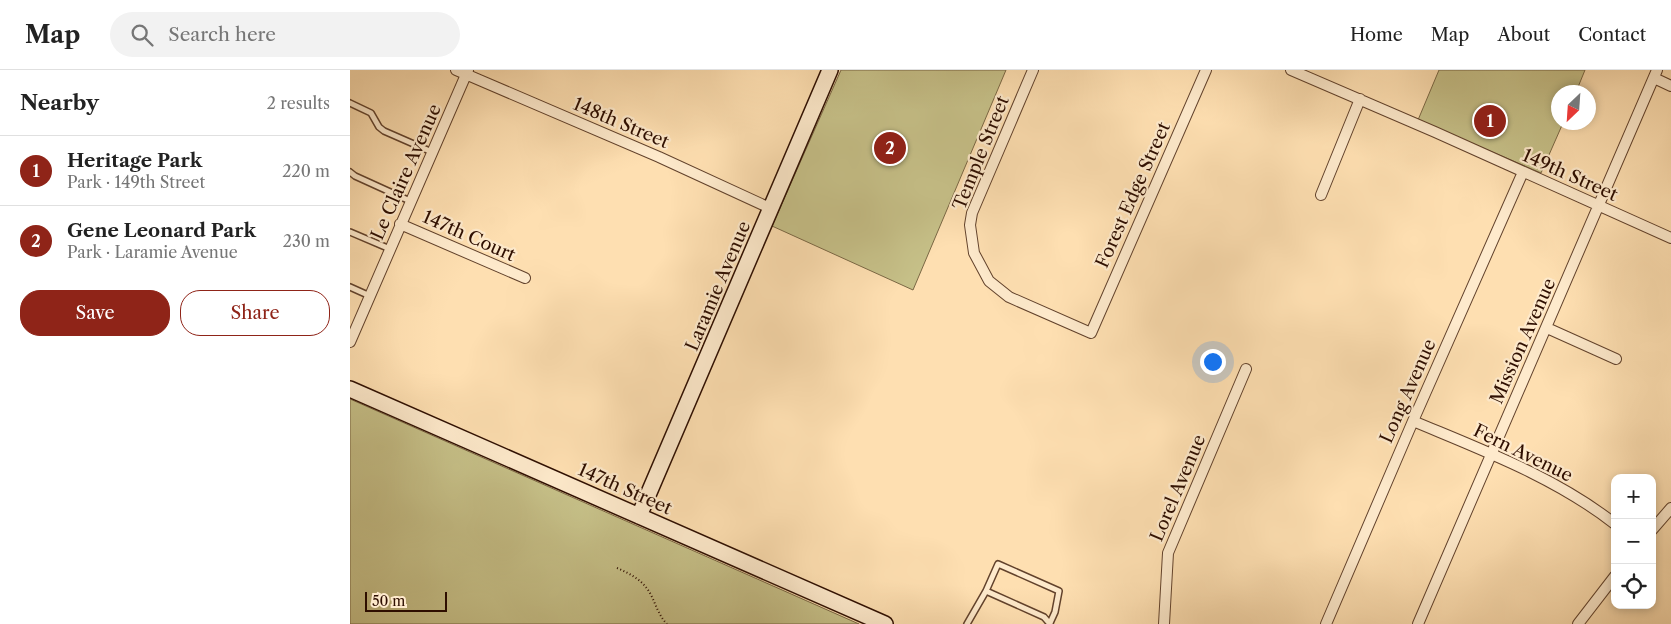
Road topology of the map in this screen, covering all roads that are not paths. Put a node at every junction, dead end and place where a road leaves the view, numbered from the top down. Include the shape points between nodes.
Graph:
1 (830, 70) edge
2 (1033, 70) edge
3 (1206, 70) edge
4 (1291, 70) edge
5 (463, 71) edge
6 (1656, 74) edge
7 (1671, 86) edge
8 (1360, 100) junction
9 (350, 103) edge
10 (432, 152) junction
11 (350, 172) edge
12 (1523, 172) junction
13 (1321, 195) dead end
14 (410, 201) junction
15 (1599, 206) junction
16 (772, 209) junction
17 (400, 224) junction
18 (350, 232) edge
19 (1671, 238) edge
20 (390, 249) junction
21 (525, 278) dead end
22 (350, 287) edge
23 (370, 296) junction
24 (1547, 328) junction
25 (1091, 333) joint
26 (350, 342) edge
27 (1616, 359) dead end
28 (1246, 369) dead end
29 (350, 389) edge
30 (1413, 421) junction
31 (1491, 454) junction
32 (1671, 508) edge
33 (639, 516) junction
34 (1611, 521) edge
35 (1656, 525) edge
36 (1611, 581) edge
37 (986, 591) junction
38 (885, 624) edge
39 (967, 624) edge
40 (1050, 624) edge
41 (1164, 624) edge
42 (1326, 624) edge
43 (1418, 624) edge
44 (1578, 624) edge

1 - 16 main road, Laramie Avenue
2 - 25 street, Temple Street via 972,213 970,225 974,253 989,281 1004,294
3 - 25 street, Forest Edge Street
4 - 8 street, 149th Street
5 - 10 street, Le Claire Avenue
5 - 16 street, 148th Street
6 - 7 street
6 - 15 street, Mission Avenue
8 - 12 street, 149th Street
8 - 13 street
9 - 10 lane via 371,113 384,131
10 - 14 street, Le Claire Avenue
11 - 14 lane
12 - 15 street, 149th Street
12 - 30 street, Long Avenue
14 - 17 street, Le Claire Avenue
15 - 19 street, 149th Street
15 - 24 street, Mission Avenue
16 - 33 main road, Laramie Avenue
17 - 20 street, Le Claire Avenue
17 - 21 street, 147th Court
18 - 20 lane
20 - 23 street, Le Claire Avenue
22 - 23 lane
23 - 26 street, Le Claire Avenue
24 - 27 street
24 - 31 street, Mission Avenue
28 - 41 street, Lorel Avenue via 1168,553
29 - 33 main road, 147th Street
30 - 31 street, Fern Avenue
30 - 42 street, Long Avenue
31 - 34 street, Fern Avenue via 1545,479
31 - 43 street, Mission Avenue
32 - 35 street
33 - 38 main road, 147th Street
36 - 44 street
37 - 39 lane
37 - 40 lane via 1044,617
37 - 40 lane via 998,564 1059,591

